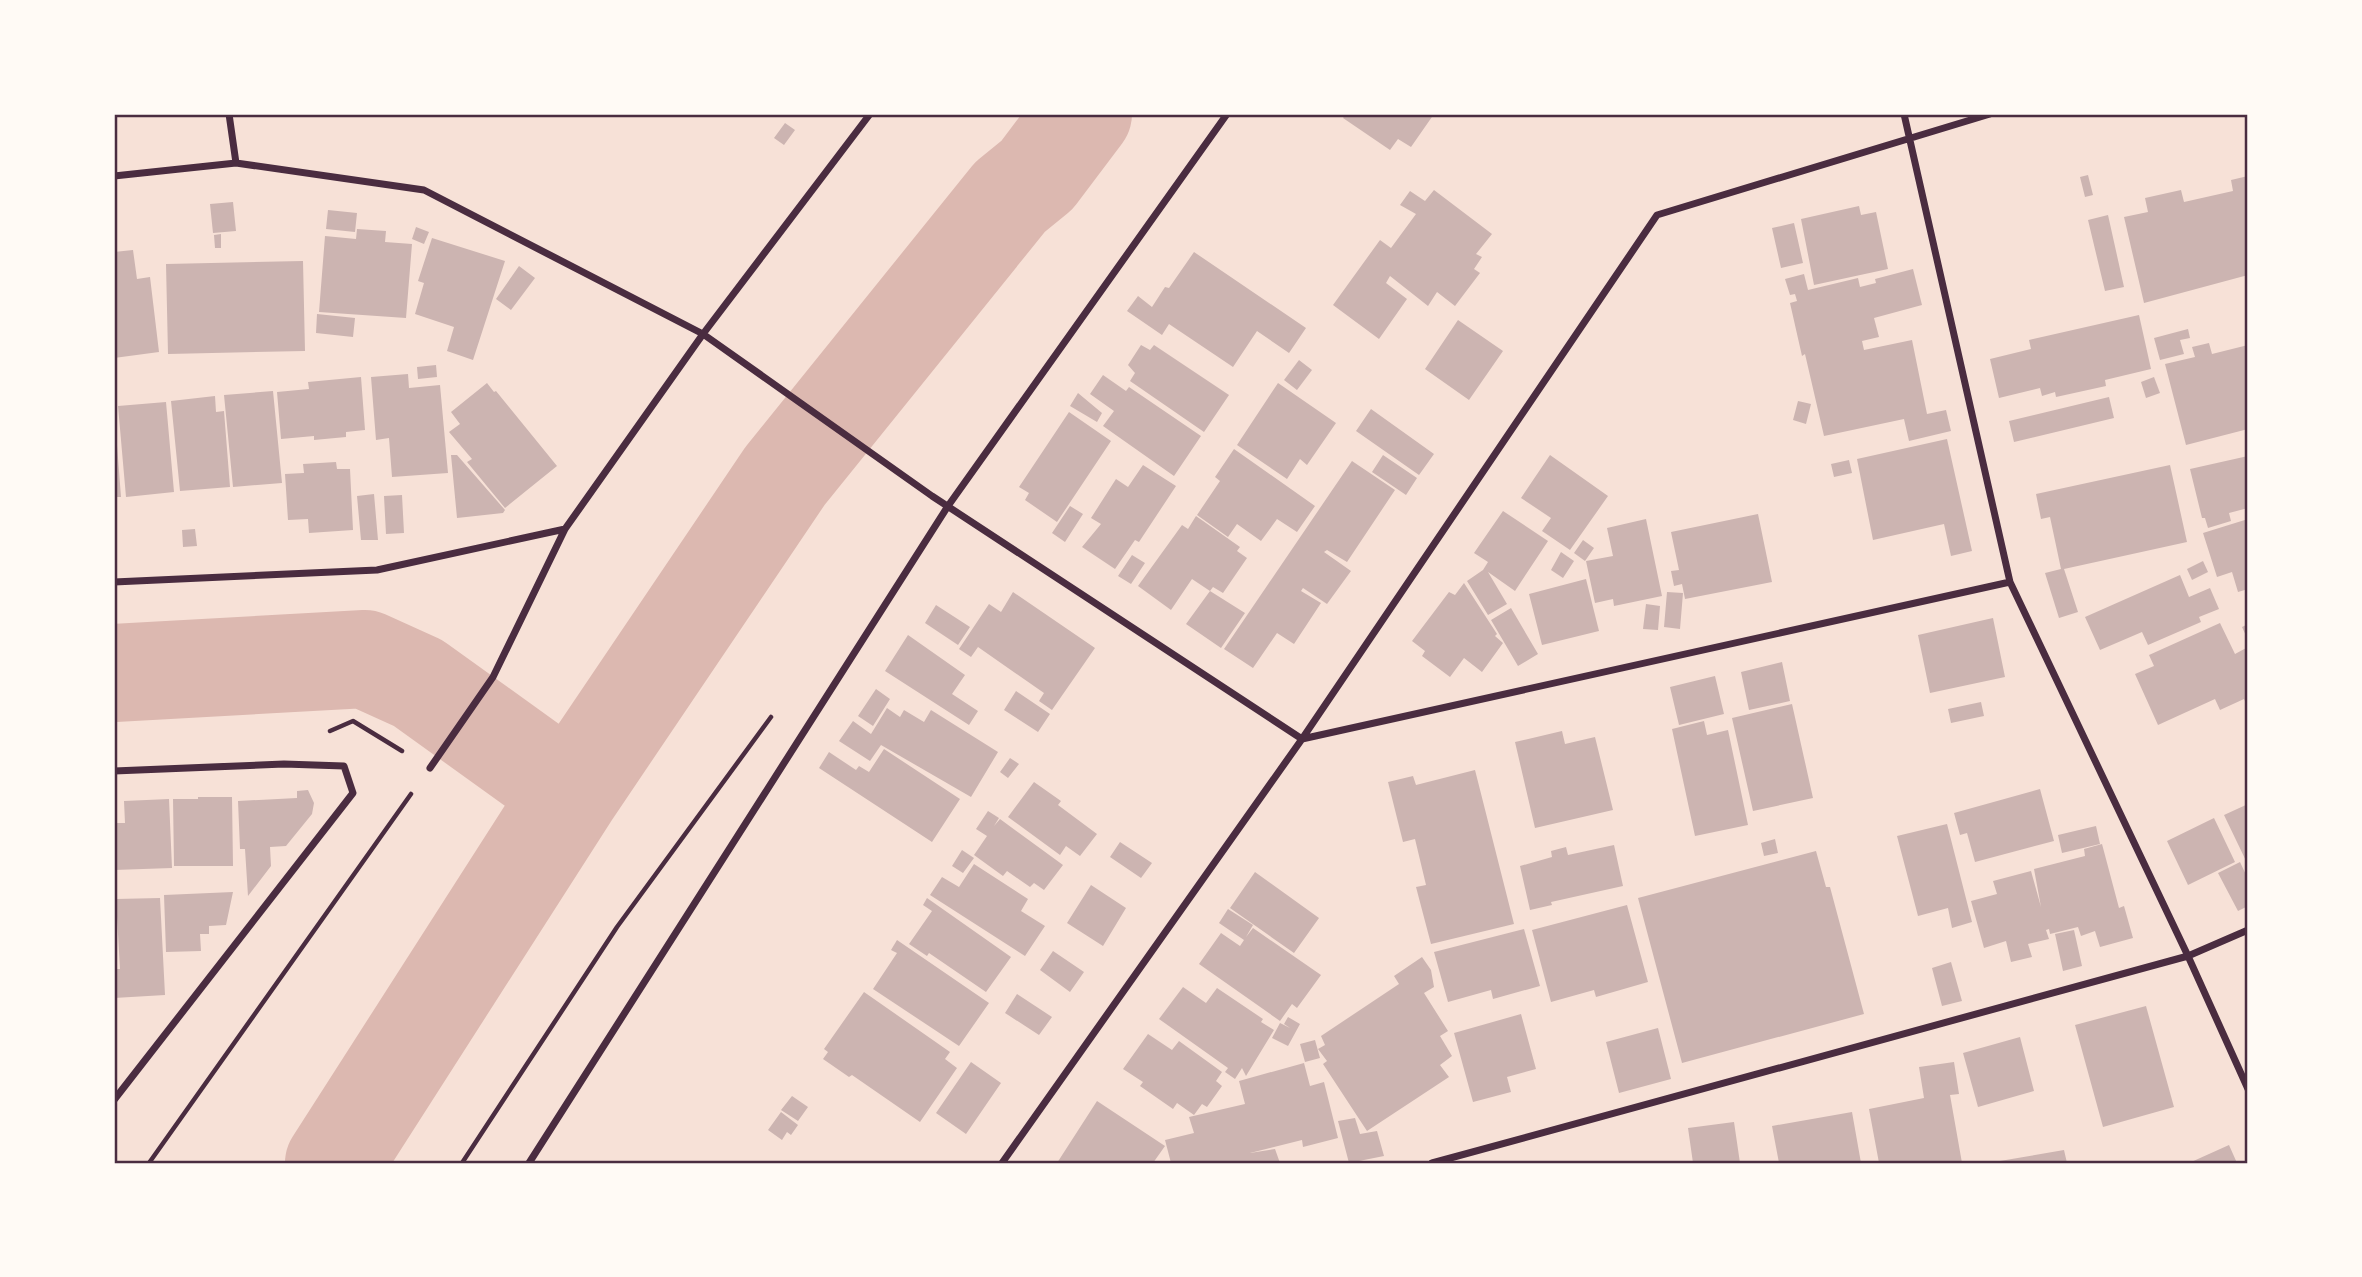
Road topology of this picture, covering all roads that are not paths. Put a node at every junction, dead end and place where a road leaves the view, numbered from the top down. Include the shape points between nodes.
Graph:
1 (229, 114) edge
2 (870, 114) edge
3 (1227, 114) edge
4 (1904, 114) edge
5 (1990, 114) edge
6 (1909, 138) junction
7 (236, 163) junction
8 (114, 176) edge
9 (703, 334) junction
10 (948, 506) junction
11 (565, 530) junction
12 (114, 582) edge
13 (2010, 582) junction
14 (1302, 739) junction
15 (430, 768) road end
16 (114, 771) edge
17 (2248, 930) edge
18 (2188, 956) junction
19 (2248, 1089) edge
20 (114, 1100) edge
21 (529, 1163) edge
22 (1002, 1163) edge
23 (1432, 1163) edge

1 - 7 street
2 - 9 street
3 - 10 street
4 - 6 street
5 - 6 street
6 - 13 street
6 - 14 street via 1657,215
7 - 8 street
7 - 9 street via 424,190
9 - 10 street
9 - 11 street
10 - 14 street
10 - 21 street
11 - 12 street via 377,570
11 - 15 street via 494,677
13 - 14 street
13 - 18 street
14 - 22 street
16 - 20 street via 344,766 353,793
17 - 18 street
18 - 19 street
18 - 23 street

